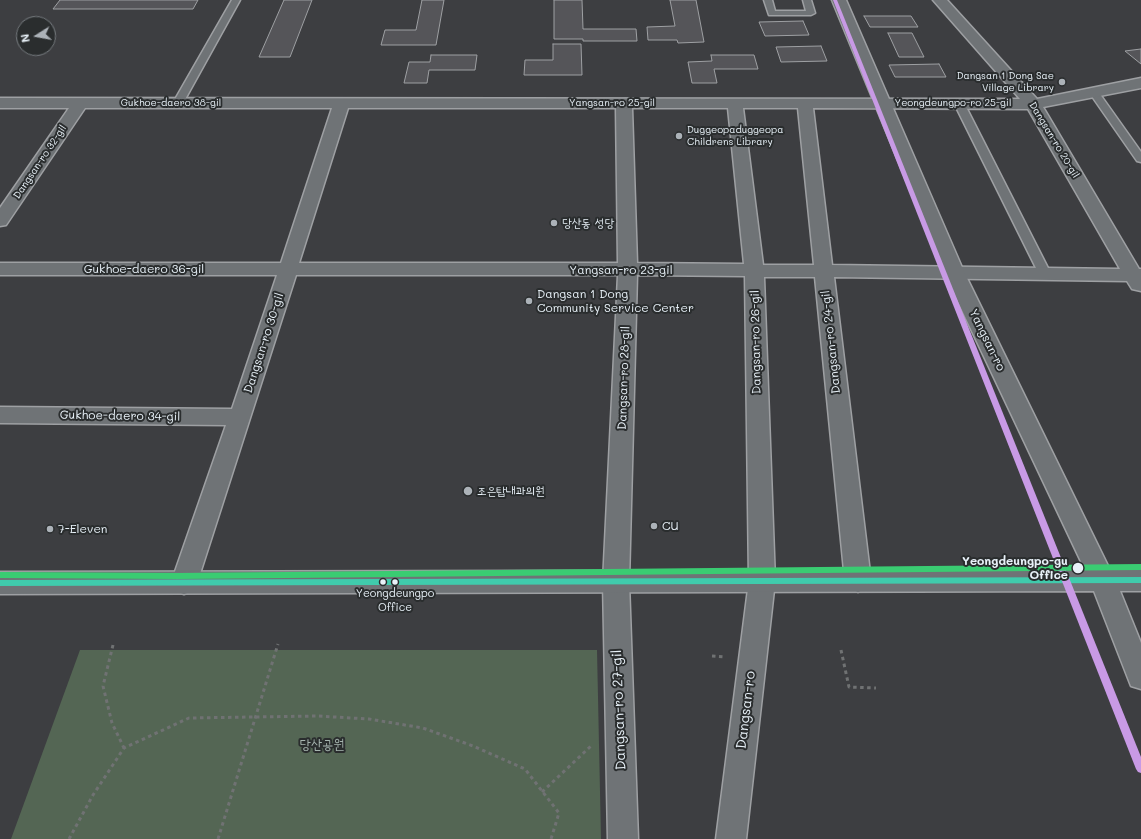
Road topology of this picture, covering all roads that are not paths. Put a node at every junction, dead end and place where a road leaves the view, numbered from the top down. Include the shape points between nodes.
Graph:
1 (236, 0) edge
2 (768, 0) edge
3 (807, 0) edge
4 (839, 0) edge
5 (940, 0) edge
6 (1141, 83) edge
7 (1094, 92) junction
8 (0, 103) edge
9 (80, 103) junction
10 (178, 103) junction
11 (342, 103) junction
12 (624, 103) junction
13 (735, 103) junction
14 (805, 103) junction
15 (883, 103) junction
16 (959, 103) junction
17 (1033, 104) junction
18 (1141, 159) edge
19 (0, 221) edge
20 (0, 269) edge
21 (288, 270) junction
22 (628, 270) junction
23 (754, 272) junction
24 (824, 272) junction
25 (954, 272) junction
26 (1045, 274) junction
27 (1138, 280) edge
28 (0, 415) edge
29 (240, 417) junction
30 (1102, 580) junction
31 (1141, 580) edge
32 (762, 581) junction
33 (858, 581) junction
34 (616, 582) junction
35 (0, 583) edge
36 (184, 583) junction
37 (1141, 677) edge
38 (623, 839) edge
39 (731, 839) edge

1 - 10 lane
2 - 3 lane via 772,13 811,13
4 - 15 street, Yangsan-ro
5 - 17 street, Dangsan-ro 20-gil
6 - 7 street, Yeongdeungpo-ro 25-gil
7 - 17 street, Yeongdeungpo-ro 25-gil
7 - 18 lane
8 - 9 street, Gukhoe-daero 38-gil
9 - 10 street, Gukhoe-daero 38-gil
9 - 19 street, Dangsan-ro 32-gil
10 - 11 street, Gukhoe-daero 38-gil
11 - 12 street, Yangsan-ro 25-gil
11 - 21 street, Dangsan-ro 30-gil
12 - 13 street, Yangsan-ro 25-gil
12 - 22 street, Dangsan-ro 28-gil
13 - 14 street, Yangsan-ro 25-gil
13 - 23 street, Dangsan-ro 26-gil
14 - 15 street, Yangsan-ro 25-gil
14 - 24 street, Dangsan-ro 24-gil
15 - 16 street, Yeongdeungpo-ro 25-gil
15 - 25 street, Yangsan-ro
16 - 17 street, Yeongdeungpo-ro 25-gil
16 - 26 lane
17 - 27 street, Dangsan-ro 20-gil
20 - 21 street, Gukhoe-daero 36-gil
21 - 22 street, Yangsan-ro 23-gil
21 - 29 street, Dangsan-ro 30-gil
22 - 23 street, Yangsan-ro 23-gil
22 - 34 street, Dangsan-ro 28-gil
23 - 24 street, Yangsan-ro 23-gil
23 - 32 street, Dangsan-ro 26-gil
24 - 25 street, Yangsan-ro 23-gil
24 - 33 street, Dangsan-ro 24-gil
25 - 26 street, Dangsan-ro 20-gil
25 - 30 street, Yangsan-ro
26 - 27 street, Dangsan-ro 20-gil
28 - 29 street, Gukhoe-daero 34-gil
29 - 36 street, Dangsan-ro 30-gil
30 - 31 street
30 - 33 street
30 - 37 street, Yangsan-ro
32 - 33 street
32 - 34 street
32 - 39 street, Dangsan-ro
34 - 36 street
34 - 38 street, Dangsan-ro 27-gil
35 - 36 street

